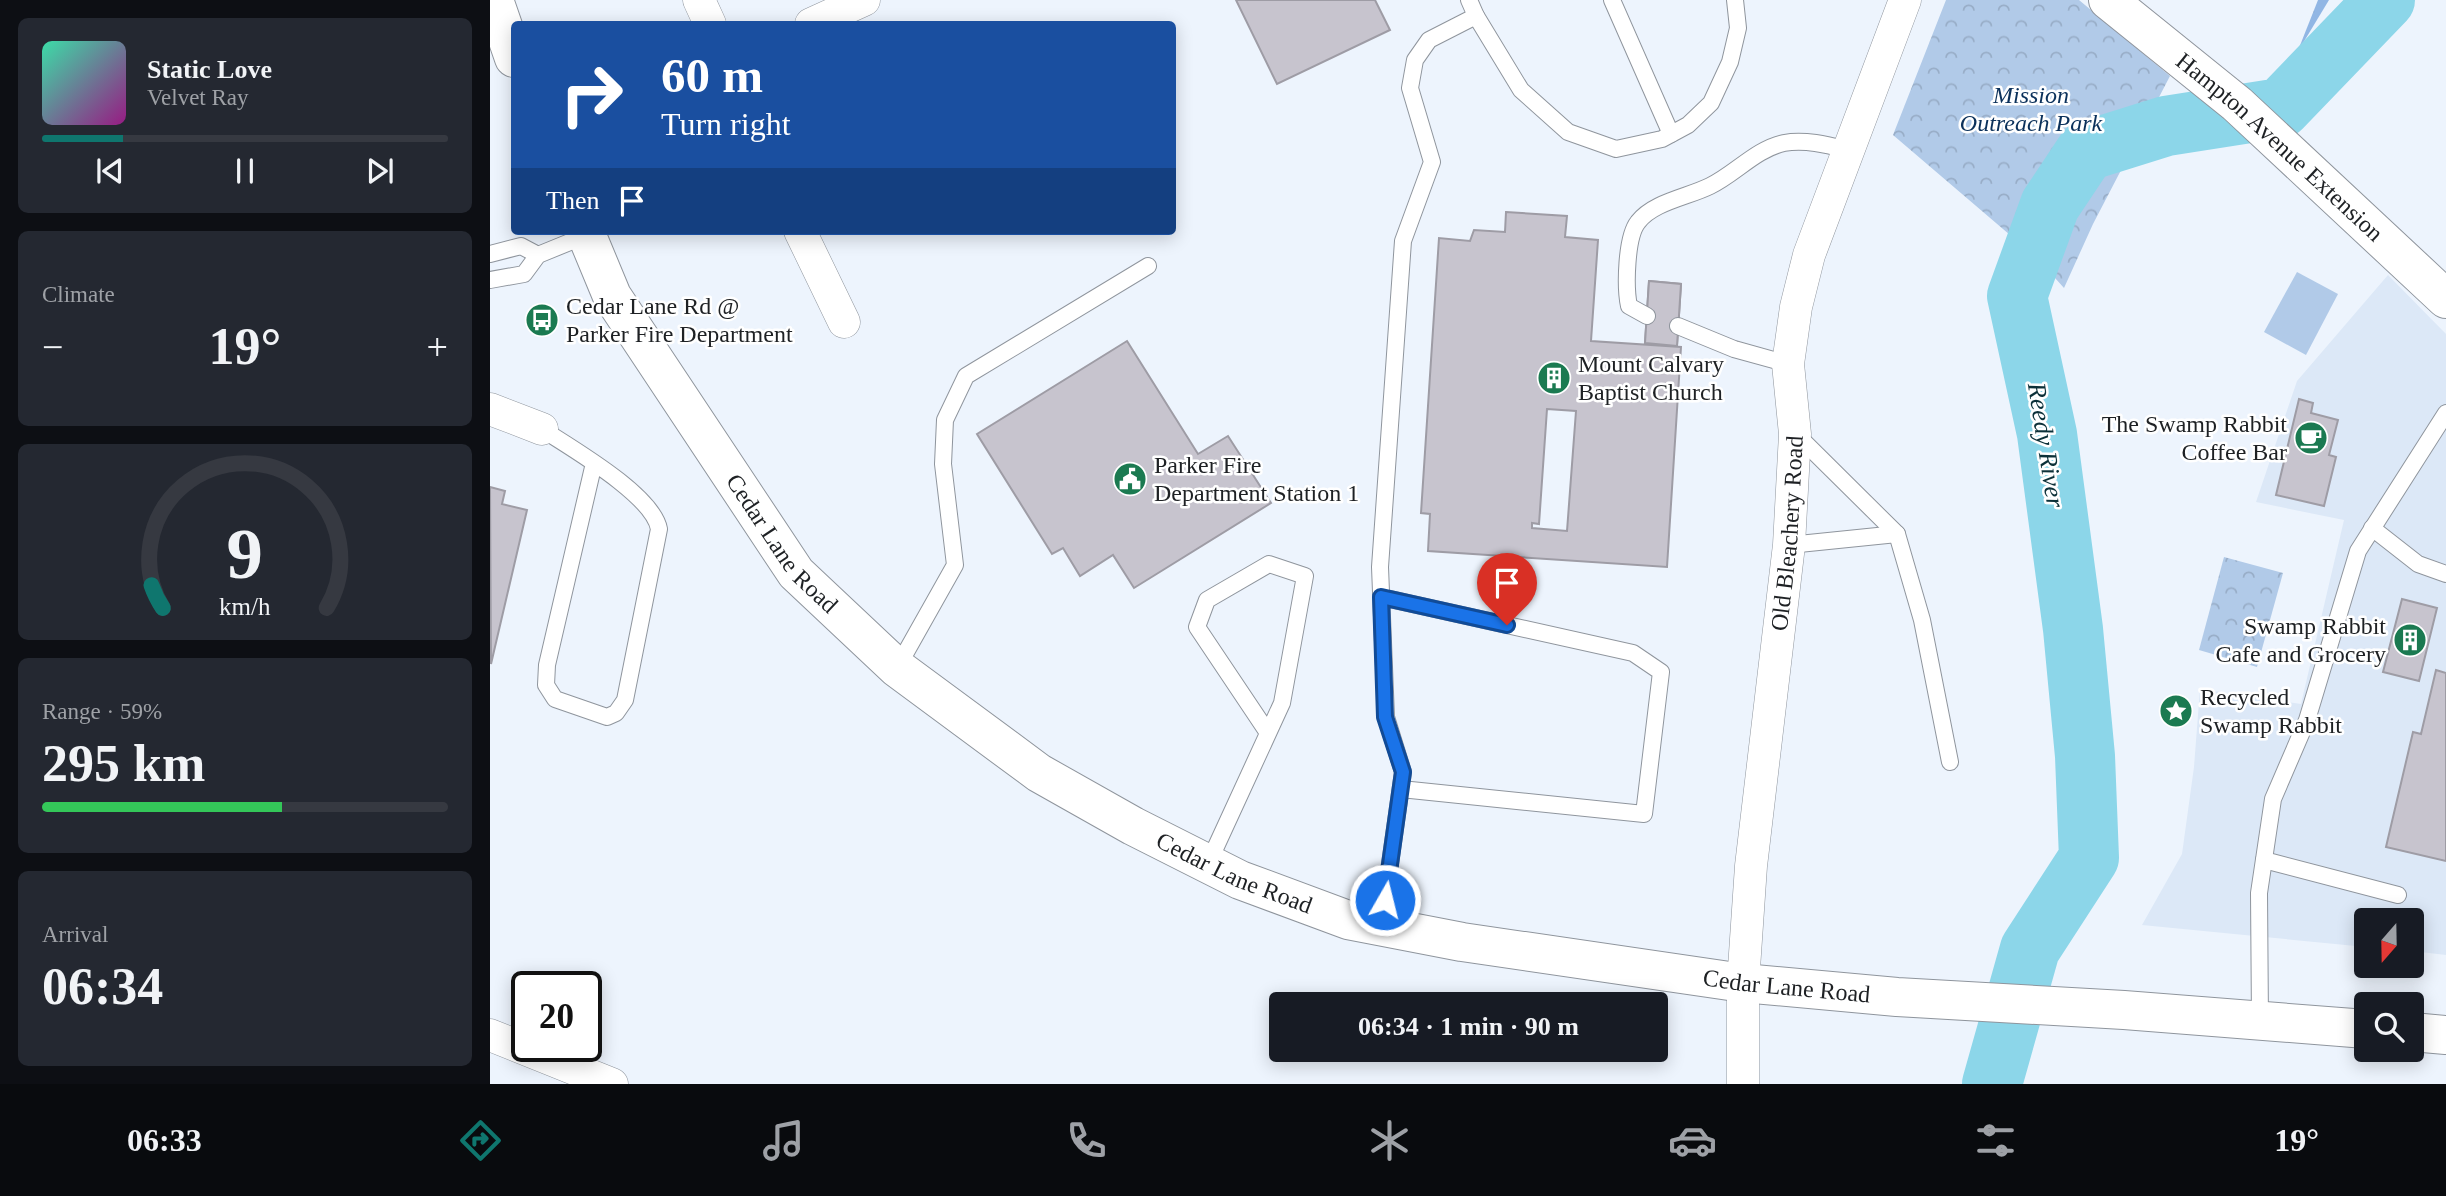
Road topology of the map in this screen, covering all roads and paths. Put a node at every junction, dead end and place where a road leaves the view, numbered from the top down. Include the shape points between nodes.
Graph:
1 (494, 0) edge
2 (699, 0) edge
3 (864, 0) edge
4 (1469, 0) edge
5 (1612, 0) edge
6 (1735, 0) edge
7 (1905, 0) edge
8 (2108, 0) edge
9 (1476, 16) junction
10 (709, 21) edge
11 (818, 21) edge
12 (511, 49) edge
13 (1671, 134) junction
14 (1848, 150) junction
15 (582, 235) edge
16 (587, 235) edge
17 (802, 235) edge
18 (490, 254) edge
19 (538, 255) junction
20 (1148, 266) dead end
21 (490, 280) edge
22 (2446, 299) edge
23 (1647, 316) dead end
24 (844, 322) dead end
25 (1678, 326) dead end
26 (1788, 363) junction
27 (490, 409) edge
28 (2445, 417) edge
29 (542, 429) joint
30 (1795, 434) junction
31 (594, 463) junction
32 (2372, 528) junction
33 (1897, 534) junction
34 (1789, 545) junction
35 (2446, 574) edge
36 (1381, 597) junction
37 (897, 668) junction
38 (1268, 733) junction
39 (1950, 762) dead end
40 (1401, 789) junction
41 (2264, 860) junction
42 (1208, 864) junction
43 (2398, 895) dead end
44 (1381, 927) junction
45 (1743, 983) junction
46 (2260, 1021) junction
47 (2354, 1028) edge
48 (2424, 1033) edge
49 (490, 1035) edge
50 (2446, 1035) edge
51 (612, 1084) edge
52 (1743, 1084) edge

1 - 12 main road
2 - 10 street
3 - 11 street
4 - 9 lane
5 - 13 lane
6 - 13 lane via 1738,28 1730,62 1711,103
7 - 14 street, Old Bleachery Road
8 - 22 main road, Hampton Avenue Extension via 2237,104
9 - 13 lane via 1521,90 1568,132 1616,149
9 - 36 lane via 1429,40 1415,60 1410,88 1432,162 1404,241
14 - 23 lane via 1815,142 1784,143 1758,154 1712,186 1639,220 1631,235 1627,295 1629,306
14 - 26 street, Old Bleachery Road via 1810,256
15 - 19 lane
16 - 37 main road, Cedar Lane Road via 611,296 796,573
17 - 24 street
18 - 19 lane via 520,246
19 - 21 lane via 524,274
20 - 37 lane via 966,376 944,431 943,464 955,565
25 - 26 lane via 1734,349
26 - 30 street, Old Bleachery Road
27 - 29 street
28 - 32 lane
29 - 31 lane
30 - 33 lane
30 - 34 street, Old Bleachery Road
31 - 31 lane via 546,685 555,699 607,717 625,700 659,529 636,495
32 - 35 lane via 2418,564
32 - 41 lane via 2358,551 2307,720 2273,799
33 - 34 lane
33 - 39 lane via 1922,620
34 - 45 street, Old Bleachery Road via 1751,866
36 - 40 lane via 1385,717 1403,772
36 - 40 lane via 1633,653 1661,671 1644,814
37 - 42 main road, Cedar Lane Road via 1040,773
38 - 38 lane via 1282,703 1304,576 1269,564 1207,600 1197,627
38 - 42 lane
40 - 44 lane
41 - 43 lane
41 - 46 lane via 2259,893
42 - 44 main road, Cedar Lane Road via 1348,920
44 - 45 main road, Cedar Lane Road
45 - 46 main road, Cedar Lane Road
45 - 52 street, Old Bleachery Road
46 - 47 main road, Cedar Lane Road
48 - 50 main road
49 - 51 street

